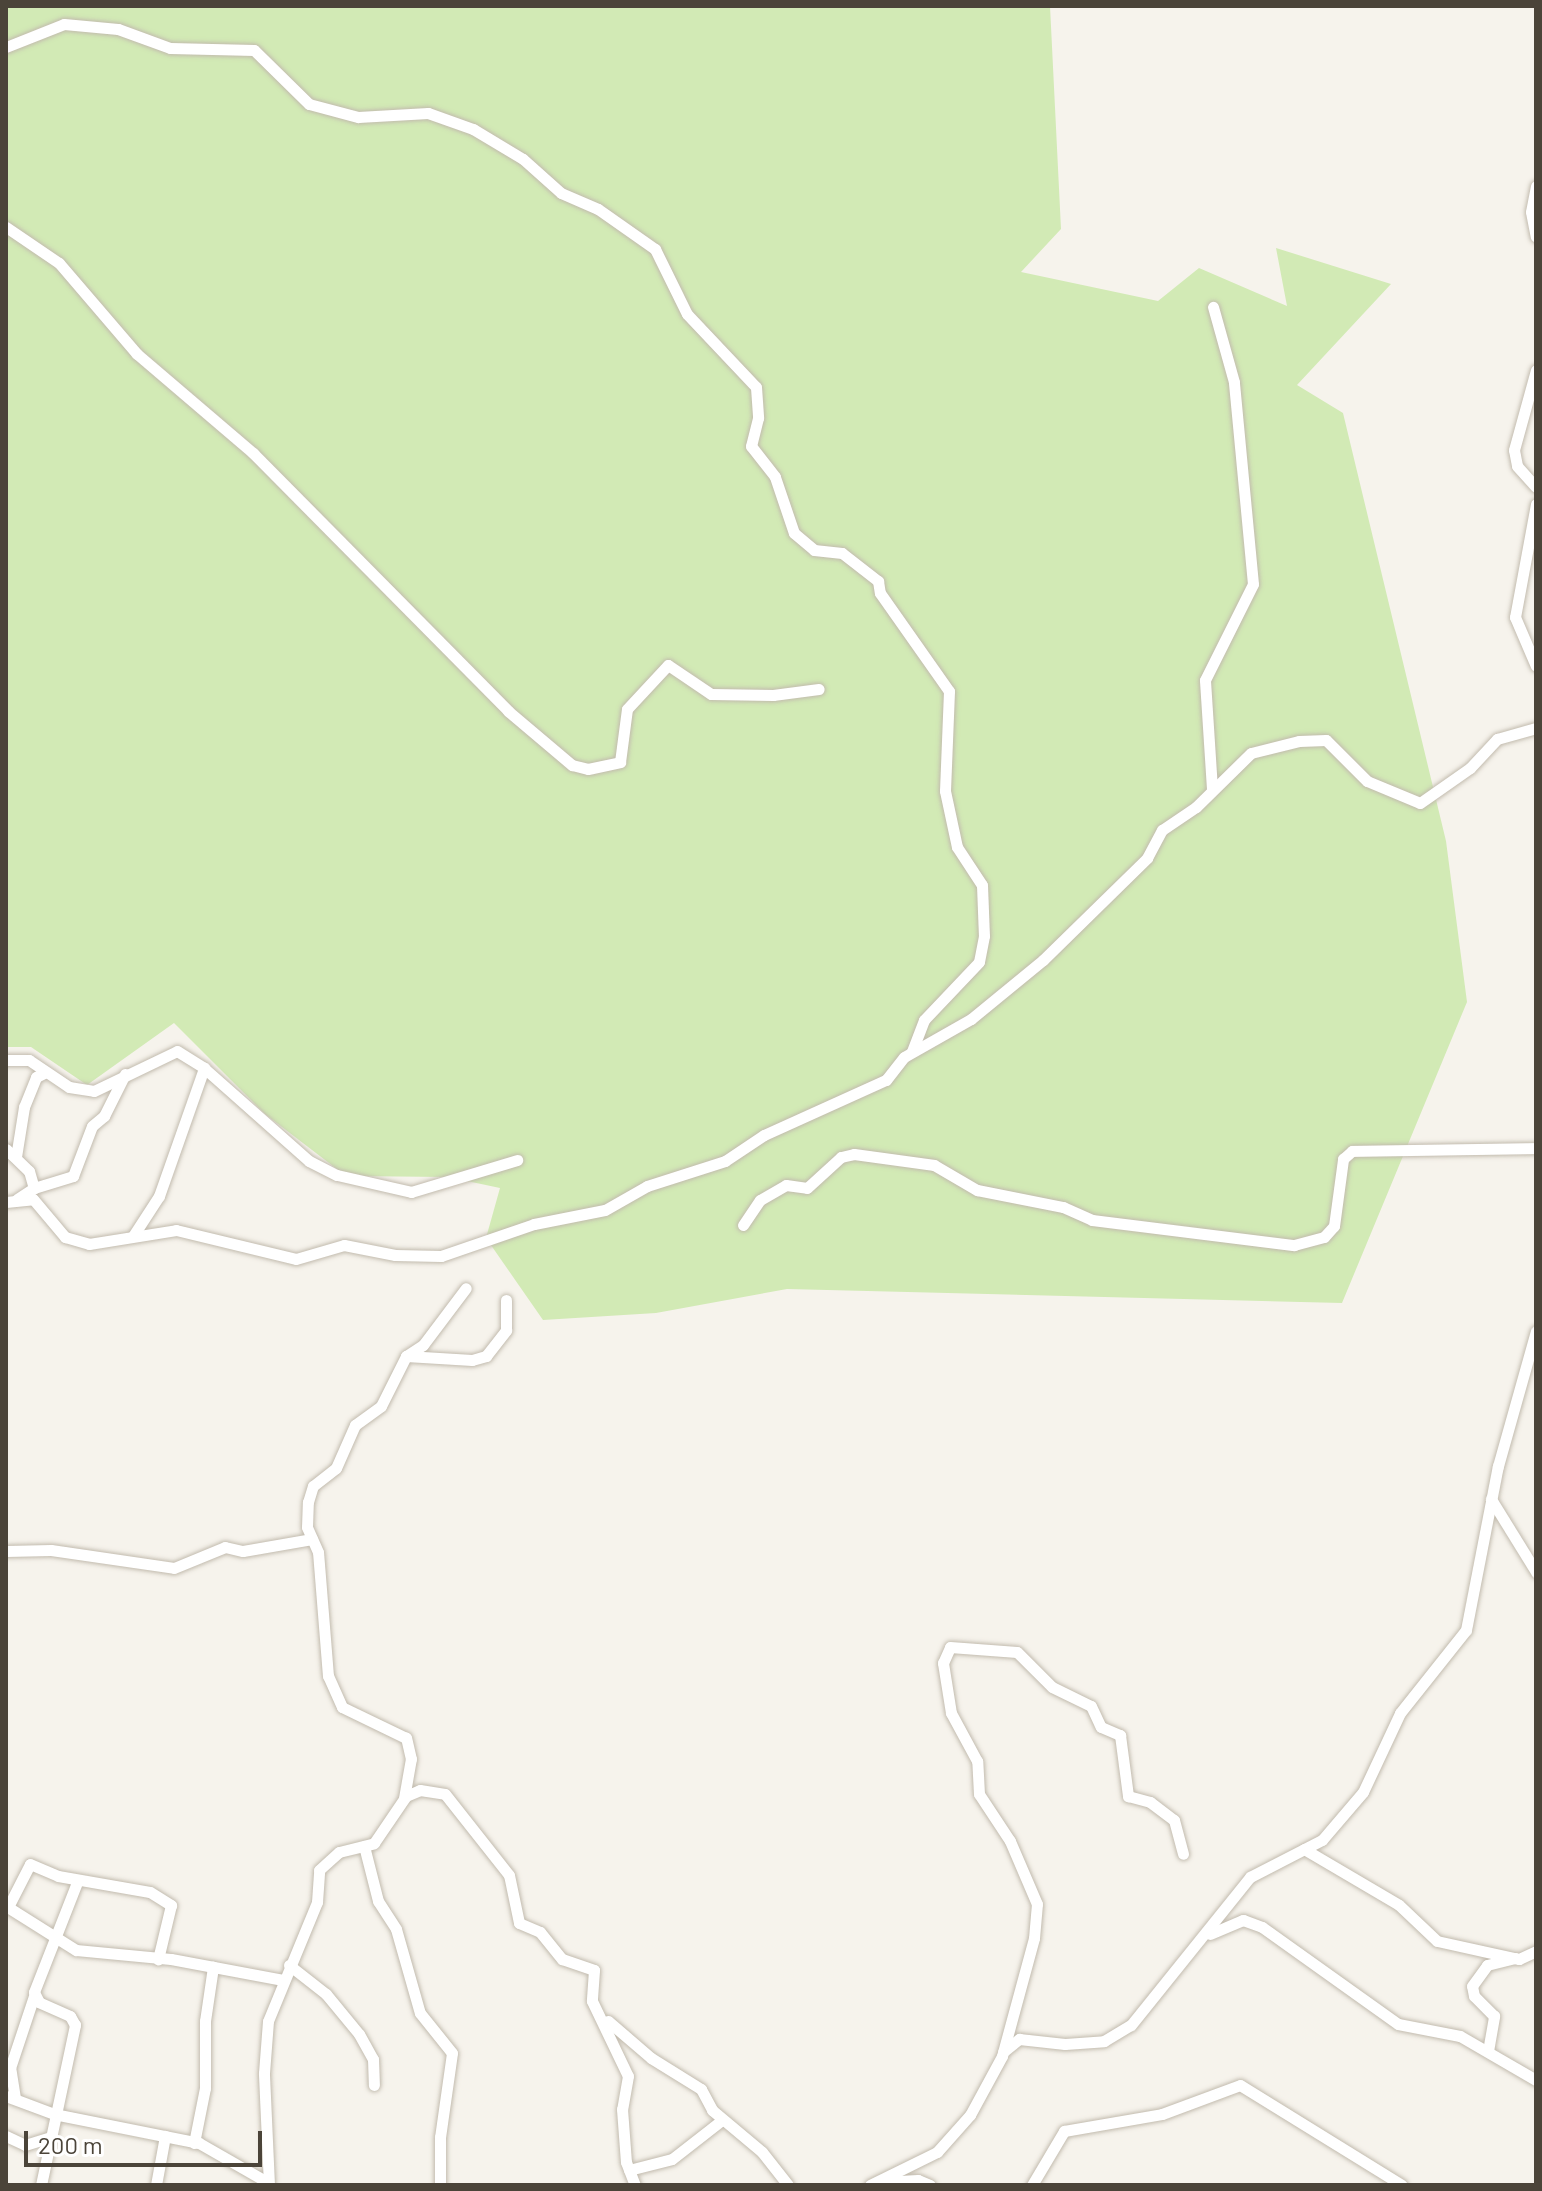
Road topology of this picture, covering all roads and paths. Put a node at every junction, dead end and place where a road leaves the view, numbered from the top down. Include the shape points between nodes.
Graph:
1 (6, 47) edge
2 (1536, 186) edge
3 (6, 227) edge
4 (1536, 237) edge
5 (1213, 307) dead end
6 (1536, 370) edge
7 (1536, 487) edge
8 (1536, 504) edge
9 (1536, 666) edge
10 (819, 689) dead end
11 (1536, 728) edge
12 (1212, 789) junction
13 (912, 1052) junction
14 (6, 1060) edge
15 (204, 1068) junction
16 (46, 1072) junction
17 (126, 1074) junction
18 (1536, 1148) edge
19 (11, 1153) edge
20 (517, 1160) dead end
21 (34, 1188) junction
22 (11, 1201) edge
23 (743, 1225) dead end
24 (133, 1236) junction
25 (466, 1288) dead end
26 (506, 1300) dead end
27 (1536, 1331) edge
28 (406, 1356) junction
29 (1491, 1499) junction
30 (312, 1539) junction
31 (6, 1551) edge
32 (1536, 1572) edge
33 (404, 1798) junction
34 (364, 1846) junction
35 (1304, 1849) junction
36 (1183, 1854) dead end
37 (78, 1880) junction
38 (7, 1906) edge
39 (1208, 1935) junction
40 (52, 1939) junction
41 (1536, 1951) edge
42 (1515, 1958) junction
43 (158, 1959) junction
44 (289, 1965) junction
45 (213, 1967) junction
46 (283, 1980) junction
47 (34, 1996) junction
48 (601, 2016) junction
49 (1488, 2051) junction
50 (1003, 2053) junction
51 (1536, 2080) edge
52 (374, 2085) dead end
53 (10, 2097) edge
54 (54, 2114) junction
55 (722, 2120) junction
56 (6, 2136) edge
57 (165, 2136) junction
58 (51, 2137) junction
59 (194, 2143) junction
60 (629, 2170) junction
61 (873, 2183) edge
62 (268, 2184) edge
63 (41, 2185) edge
64 (156, 2185) edge
65 (440, 2185) edge
66 (635, 2185) edge
67 (788, 2185) edge
68 (930, 2185) edge
69 (1032, 2185) edge
70 (1402, 2185) edge

1 - 13 street via 64,24 118,29 170,48 254,50 309,104 358,117 428,113 460,122 523,159 561,193 598,209 655,249 687,314 756,387 758,418 751,446 775,477 794,533 808,547 842,553 878,581 880,593 949,691 945,791 957,847 982,885 984,936 979,962 924,1020
2 - 4 street via 1531,212
3 - 10 street via 59,263 146,363 253,453 494,697 572,765 588,769 620,762 626,711 668,665 711,694
5 - 12 street via 1234,382 1253,584 1205,680
6 - 7 street via 1514,450 1517,466
8 - 9 street via 1515,617
11 - 12 street via 1497,739 1470,768 1420,803 1367,781 1321,739 1257,751
12 - 13 street via 1162,830 1147,858 1043,960 971,1019
13 - 24 street via 882,1083 764,1135 698,1173 647,1186 605,1210 534,1224 452,1254 395,1255 344,1245 296,1259 184,1231
14 - 16 street via 29,1060
15 - 17 street via 175,1051
15 - 20 street via 297,1153 337,1175 416,1192
15 - 24 street via 159,1196
16 - 17 street via 69,1087 94,1091
16 - 19 street via 36,1077
17 - 21 street via 104,1116 92,1126 73,1176
18 - 23 street via 1352,1151 1343,1159 1334,1226 1324,1237 1294,1245 1092,1220 1063,1207 977,1190 934,1165 854,1154 841,1157 807,1188 786,1185 760,1200
19 - 21 street via 29,1171
21 - 22 street
22 - 24 street via 33,1199 73,1241 94,1245
25 - 28 street via 423,1345
26 - 28 street via 506,1330 486,1356
27 - 29 street
28 - 30 street via 381,1406 355,1425 336,1468 313,1486 307,1527
29 - 32 street
29 - 35 street via 1466,1630 1400,1713 1363,1792 1322,1840
30 - 31 street via 243,1551 225,1547 174,1568 51,1550
30 - 33 street via 318,1552 328,1676 342,1707 406,1738 411,1759
33 - 34 street via 381,1835
33 - 48 street via 420,1790 448,1797 509,1875 519,1923 540,1932 562,1959 594,1970 591,1998
34 - 44 street via 339,1852 320,1868 317,1902
34 - 65 street via 378,1901 396,1929 420,2013 452,2053 440,2131
35 - 39 street via 1250,1877
35 - 42 street via 1399,1905 1437,1941
36 - 50 street via 1174,1820 1150,1802 1128,1796 1120,1735 1101,1727 1091,1706 1052,1687 1017,1652 950,1647 943,1663 955,1724 977,1761 979,1794 1010,1841 1037,1907 1025,1981
37 - 38 street via 27,1864
37 - 40 street
37 - 43 street via 128,1892 136,1888 170,1902
38 - 40 street
39 - 49 street via 1233,1922 1251,1922 1398,2024 1460,2036
39 - 50 street via 1133,2023 1107,2040 1065,2044 1019,2039
40 - 43 street via 97,1955
40 - 47 street
41 - 42 street
42 - 49 street via 1487,1965 1472,1986 1474,1996 1494,2016
43 - 45 street
44 - 46 street
44 - 52 street via 326,1994 359,2034 373,2059
45 - 46 street
45 - 59 street via 205,2021 205,2088
46 - 62 street via 265,2050
47 - 53 street via 12,2058
47 - 54 street via 74,2021
48 - 55 street via 651,2058 701,2089
48 - 60 street via 628,2076 622,2105
49 - 51 street
50 - 61 street via 974,2108 941,2148
53 - 54 street
54 - 57 street
54 - 58 street
55 - 60 street via 668,2161
55 - 67 street via 762,2152
56 - 58 street via 25,2145
57 - 59 street
57 - 64 street
58 - 63 street
59 - 62 street via 220,2152
60 - 66 street
61 - 68 street via 913,2180
69 - 70 street via 1064,2131 1162,2114 1240,2085

